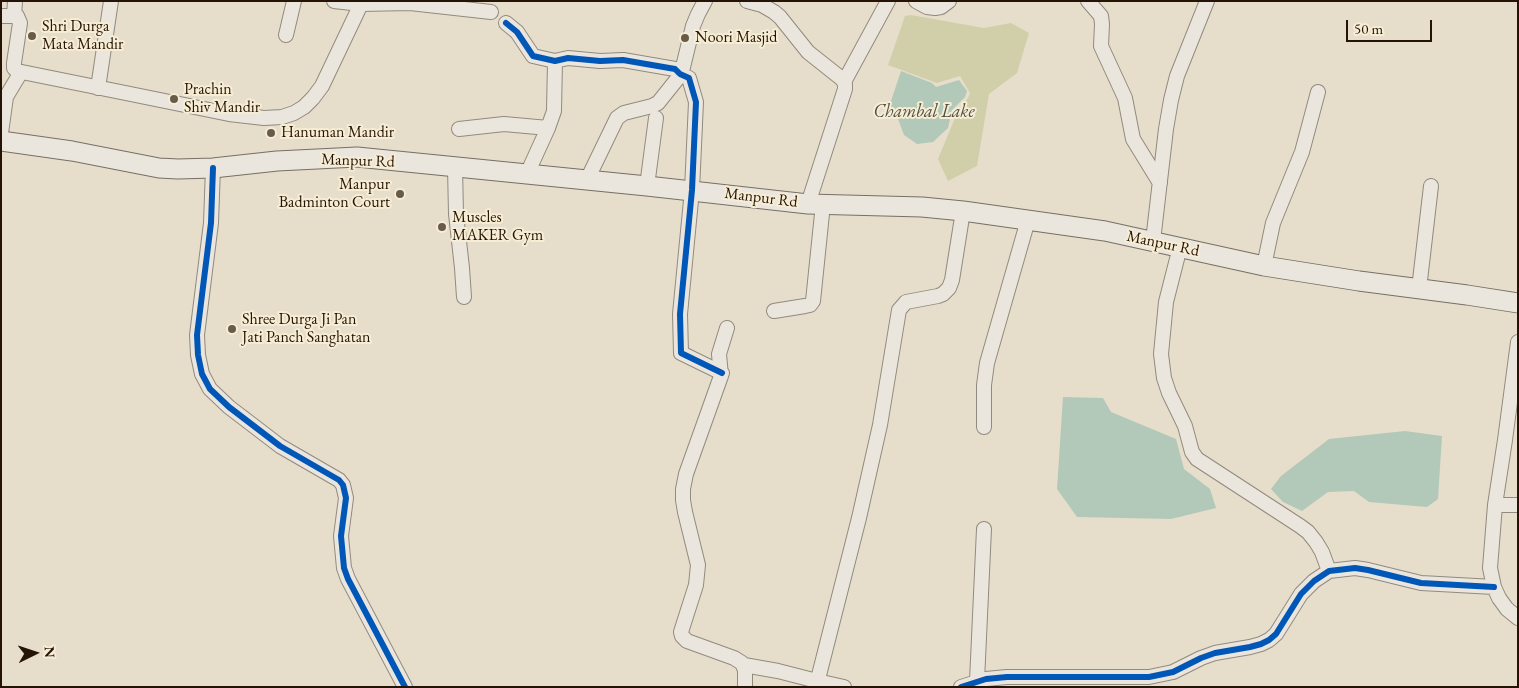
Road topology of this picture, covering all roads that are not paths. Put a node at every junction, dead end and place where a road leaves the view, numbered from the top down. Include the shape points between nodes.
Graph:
1 (16, 1) edge
2 (111, 1) edge
3 (294, 1) edge
4 (334, 1) edge
5 (705, 1) edge
6 (747, 1) edge
7 (888, 1) edge
8 (916, 1) edge
9 (949, 1) edge
10 (1088, 1) edge
11 (1207, 1) edge
12 (361, 4) junction
13 (462, 5) edge
14 (491, 12) dead end
15 (8, 16) edge
16 (506, 23) dead end
17 (286, 35) dead end
18 (555, 61) junction
19 (21, 72) junction
20 (680, 74) junction
21 (844, 82) junction
22 (98, 88) junction
23 (1318, 92) dead end
24 (656, 118) dead end
25 (548, 128) junction
26 (459, 129) dead end
27 (1, 133) edge
28 (1, 140) edge
29 (455, 167) junction
30 (213, 168) junction
31 (527, 174) junction
32 (587, 180) junction
33 (1160, 183) junction
34 (647, 186) junction
35 (1431, 186) dead end
36 (692, 190) junction
37 (815, 204) junction
38 (963, 211) junction
39 (1028, 220) junction
40 (1153, 241) junction
41 (1180, 247) junction
42 (1264, 266) junction
43 (1418, 289) junction
44 (464, 297) dead end
45 (1518, 303) edge
46 (774, 311) dead end
47 (728, 328) dead end
48 (1518, 342) edge
49 (722, 373) junction
50 (984, 427) dead end
51 (1495, 505) junction
52 (1518, 505) edge
53 (984, 529) dead end
54 (1329, 572) junction
55 (1494, 587) junction
56 (1518, 618) edge
57 (744, 666) junction
58 (977, 681) junction
59 (817, 684) edge
60 (405, 687) edge
61 (745, 687) edge
62 (844, 687) edge
63 (961, 687) edge

1 - 15 street
2 - 22 street
3 - 17 street
4 - 12 street
5 - 20 street via 693,26
6 - 21 street via 762,5 780,17 808,52
7 - 21 street
8 - 9 street via 935,8
10 - 33 street via 1100,16 1101,46 1125,98 1133,139
11 - 33 street via 1171,100
12 - 13 street
12 - 22 street via 322,86 304,107 282,116 264,118 229,114
13 - 14 street
15 - 19 street via 18,18 20,23 14,66
16 - 18 street via 517,32 533,56
18 - 20 street via 568,58 623,60 675,69
18 - 25 street via 554,111
19 - 22 street
19 - 27 street via 6,97
20 - 32 street via 658,103 617,118
20 - 36 street via 689,78 696,102
21 - 37 street via 845,89
23 - 42 street via 1302,152 1273,223
24 - 34 street
25 - 26 street via 504,124
25 - 31 street
28 - 30 main road, Manpur Rd via 159,168
29 - 30 main road, Manpur Rd via 357,157
29 - 31 main road, Manpur Rd
29 - 44 street via 457,234
30 - 60 street via 211,223 197,335 202,374 210,389 229,408 280,446 343,485 346,498 341,536 344,568
31 - 32 main road, Manpur Rd
32 - 34 main road, Manpur Rd
33 - 40 street
34 - 36 main road, Manpur Rd
35 - 43 street
36 - 37 main road, Manpur Rd
36 - 49 street via 680,314 681,353
37 - 38 main road, Manpur Rd
37 - 46 street via 812,303
38 - 39 main road, Manpur Rd
38 - 59 street via 949,288 943,294 906,302 899,310 880,425 860,518
39 - 40 main road, Manpur Rd
39 - 50 street via 987,363
40 - 41 main road, Manpur Rd
41 - 42 main road, Manpur Rd
41 - 54 street via 1166,302 1161,354 1164,378 1192,452 1308,532 1322,552
42 - 43 main road, Manpur Rd
43 - 45 main road, Manpur Rd
47 - 49 street via 719,354
48 - 51 street
49 - 57 street via 683,489 698,565 696,585 681,632 687,641 739,660
51 - 52 street
51 - 55 street via 1490,568
53 - 58 street
54 - 55 street via 1355,568 1421,583
54 - 58 street via 1301,594 1269,640 1215,653 1173,672 1149,677 1007,677
55 - 56 street via 1503,603
57 - 59 street via 778,671
57 - 61 street
58 - 63 street
59 - 62 street

